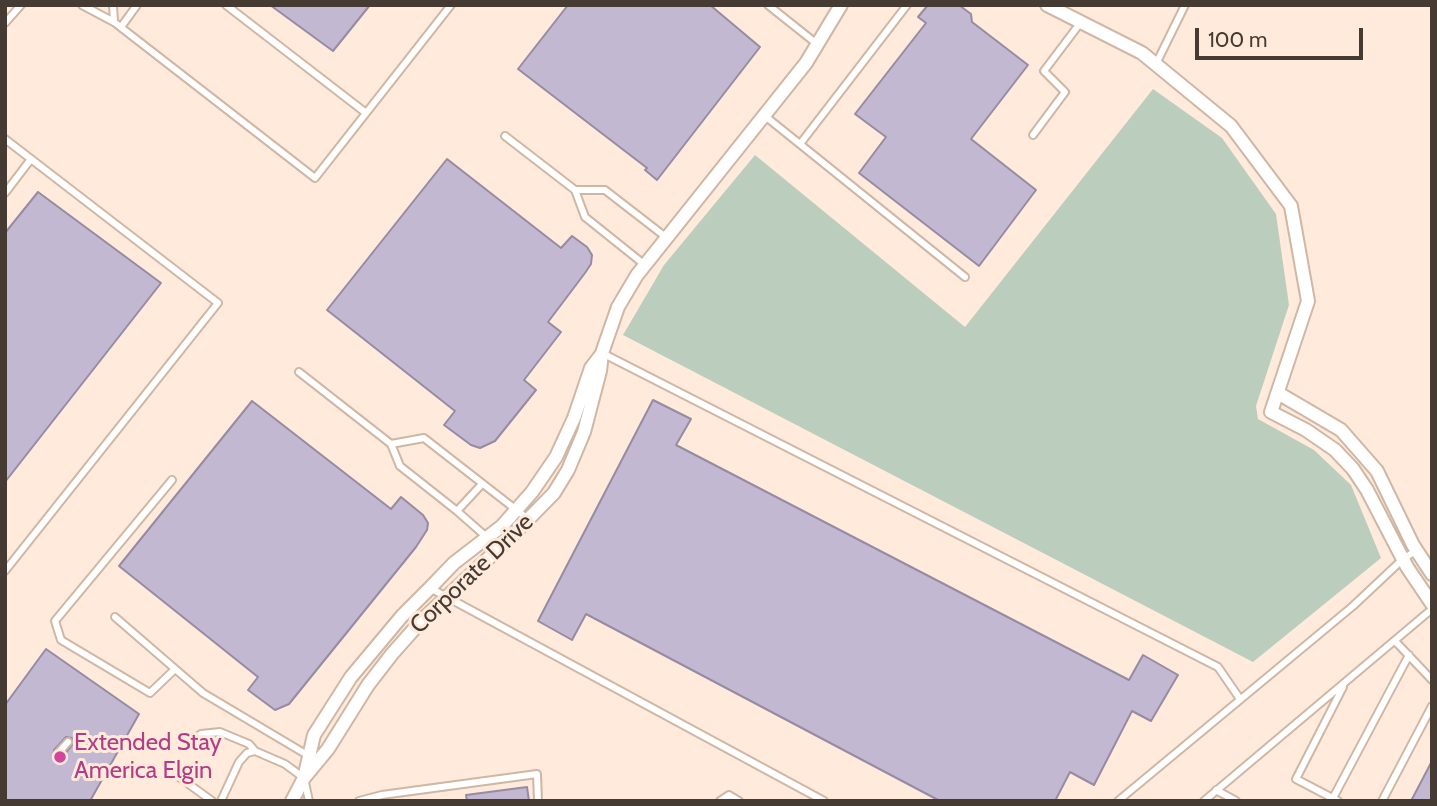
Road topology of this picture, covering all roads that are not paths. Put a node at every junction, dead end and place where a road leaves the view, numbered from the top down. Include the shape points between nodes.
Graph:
1 (21, 5) edge
2 (82, 5) edge
3 (113, 5) edge
4 (137, 5) edge
5 (226, 5) edge
6 (451, 5) edge
7 (768, 5) edge
8 (841, 5) edge
9 (906, 5) edge
10 (1047, 5) edge
11 (1185, 5) edge
12 (1080, 22) junction
13 (5, 23) edge
14 (118, 24) junction
15 (817, 44) junction
16 (1156, 64) junction
17 (366, 113) junction
18 (765, 116) junction
19 (1033, 135) dead end
20 (505, 136) dead end
21 (5, 139) edge
22 (800, 144) junction
23 (32, 159) junction
24 (7, 188) edge
25 (575, 190) junction
26 (667, 238) junction
27 (645, 265) junction
28 (965, 277) dead end
29 (602, 353) junction
30 (299, 372) dead end
31 (1278, 393) junction
32 (391, 444) junction
33 (172, 480) dead end
34 (482, 484) junction
35 (457, 510) junction
36 (516, 510) junction
37 (529, 519) junction
38 (488, 537) junction
39 (499, 548) junction
40 (1417, 550) junction
41 (1403, 559) junction
42 (5, 571) edge
43 (1432, 574) edge
44 (430, 588) junction
45 (446, 597) junction
46 (1432, 604) edge
47 (1432, 610) edge
48 (115, 617) dead end
49 (1395, 640) junction
50 (1409, 655) junction
51 (175, 669) junction
52 (1432, 680) edge
53 (1346, 682) junction
54 (1240, 699) junction
55 (1432, 706) edge
56 (194, 739) dead end
57 (68, 742) dead end
58 (255, 751) junction
59 (59, 752) dead end
60 (309, 756) junction
61 (175, 774) dead end
62 (304, 778) junction
63 (1216, 790) junction
64 (1226, 799) edge
65 (1336, 799) edge
66 (212, 801) edge
67 (221, 801) edge
68 (292, 801) edge
69 (309, 801) edge
70 (359, 801) edge
71 (538, 801) edge
72 (720, 801) edge
73 (739, 801) edge
74 (824, 801) edge
75 (1118, 801) edge
76 (1204, 801) edge
77 (1236, 801) edge
78 (1382, 801) edge

1 - 13 lane
2 - 14 lane
3 - 14 lane
4 - 14 lane
5 - 17 lane
6 - 17 lane
7 - 15 lane
8 - 15 street, Corporate Drive
9 - 22 lane
10 - 12 street
11 - 16 lane
12 - 16 street
12 - 19 lane via 1044,71 1065,92
14 - 17 lane via 315,178
15 - 18 street, Corporate Drive
16 - 31 street via 1231,126 1291,206 1308,301
18 - 22 lane
18 - 26 street, Corporate Drive
20 - 25 lane
21 - 23 lane
22 - 28 lane
23 - 24 lane
23 - 42 lane via 218,303
25 - 26 lane via 605,190
25 - 27 lane via 584,217
26 - 27 street, Corporate Drive
27 - 29 street, Corporate Drive via 618,307
29 - 36 street, Corporate Drive via 591,368 556,457
29 - 37 street, Corporate Drive via 584,432 568,470
29 - 54 lane via 1218,667
30 - 32 lane
31 - 40 street via 1341,430 1377,471
31 - 41 street via 1271,412 1325,443 1353,469
32 - 34 lane via 424,438
32 - 35 lane via 400,466
33 - 51 lane via 55,621 61,640 150,693
34 - 35 lane
34 - 36 lane
35 - 38 lane
36 - 37 lane
36 - 38 street, Corporate Drive
37 - 39 street, Corporate Drive
38 - 39 lane
38 - 44 street, Corporate Drive
39 - 45 street, Corporate Drive
40 - 41 lane
40 - 43 street
41 - 46 street
41 - 54 lane
44 - 45 lane
44 - 60 street, Corporate Drive via 351,677 314,735
45 - 62 street, Corporate Drive via 392,654
45 - 74 lane
47 - 49 lane
48 - 51 lane
49 - 50 lane
49 - 53 lane
50 - 52 lane
50 - 65 lane
51 - 60 lane via 203,693
53 - 63 lane
53 - 65 lane via 1296,779
54 - 75 lane
55 - 78 lane
56 - 58 lane via 220,732
57 - 59 lane
58 - 62 lane
58 - 67 lane via 239,762
60 - 62 street, Corporate Drive
61 - 66 lane
62 - 68 street, Corporate Drive
62 - 69 lane
63 - 64 lane
63 - 76 lane
64 - 77 lane
70 - 71 lane via 537,774
72 - 73 lane via 729,795

